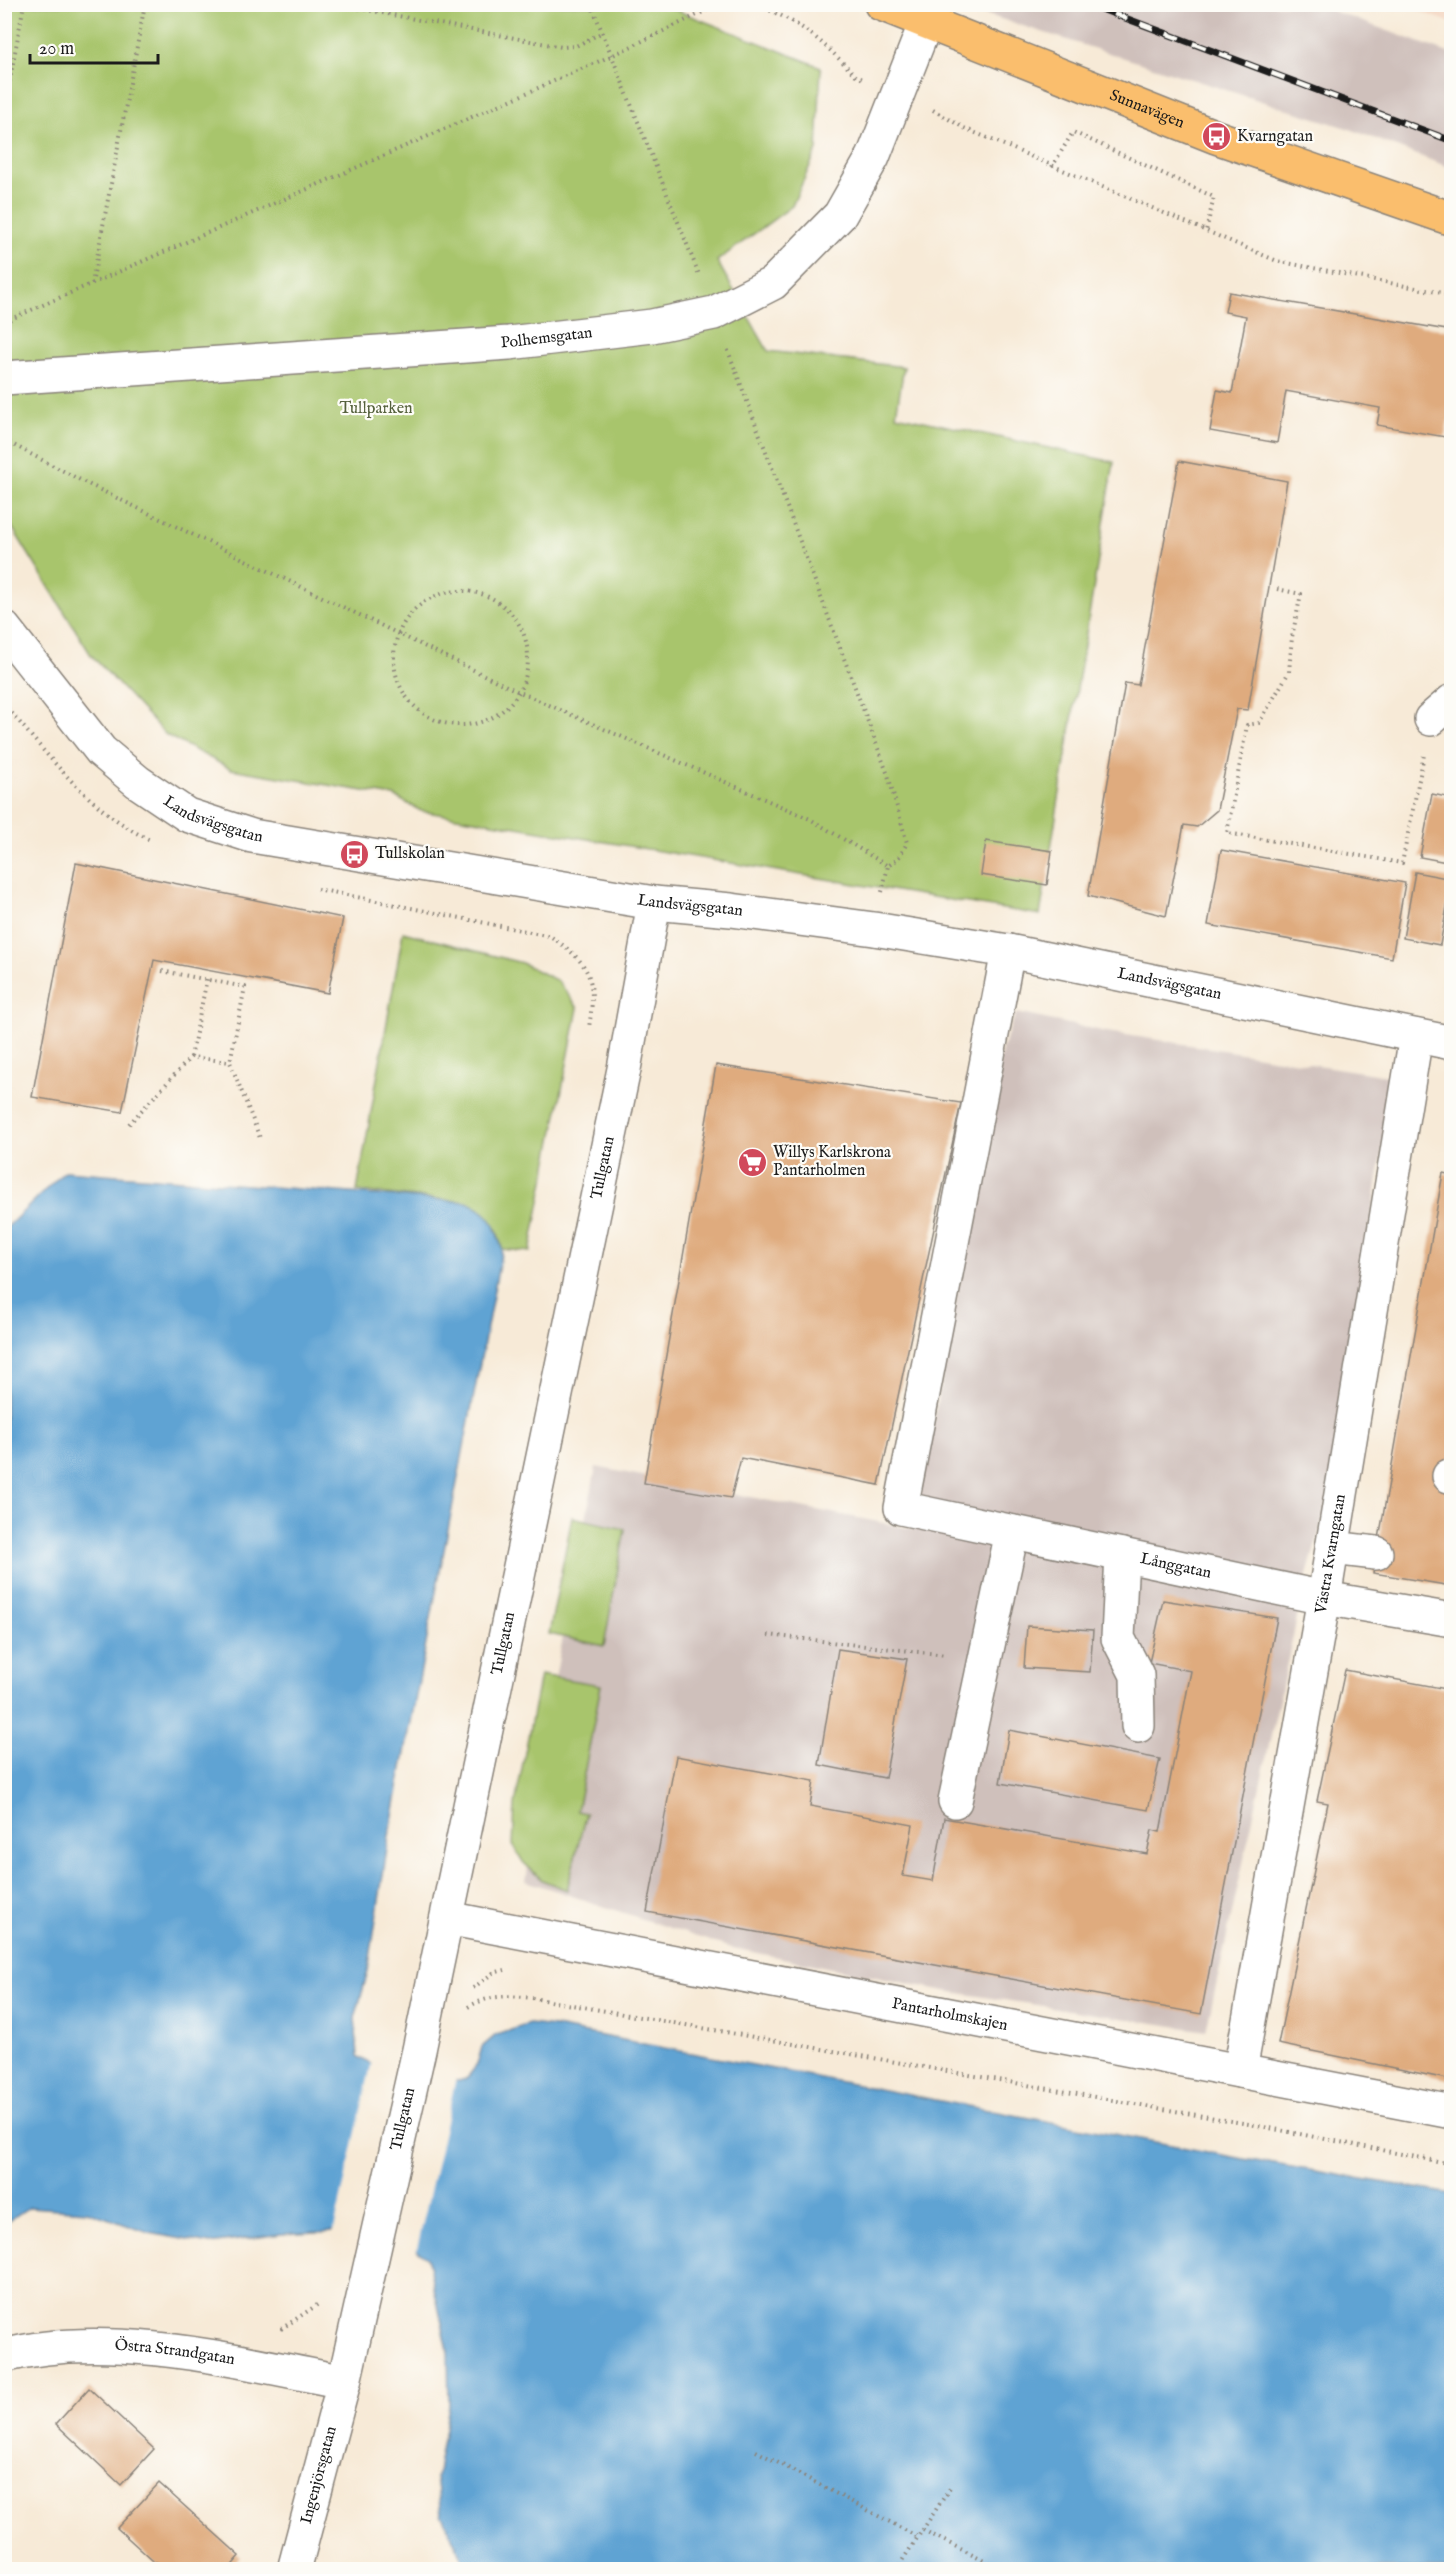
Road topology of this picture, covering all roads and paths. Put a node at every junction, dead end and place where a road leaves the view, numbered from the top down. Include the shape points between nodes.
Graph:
1 (24, 4) edge
2 (145, 4) edge
3 (335, 4) edge
4 (591, 4) edge
5 (720, 4) edge
6 (753, 4) edge
7 (881, 4) edge
8 (926, 21) junction
9 (603, 32) junction
10 (612, 56) junction
11 (895, 95) junction
12 (4, 111) edge
13 (1052, 167) junction
14 (1452, 219) edge
15 (1206, 231) junction
16 (91, 284) junction
17 (1452, 296) edge
18 (714, 313) junction
19 (4, 322) edge
20 (4, 378) edge
21 (4, 440) edge
22 (1277, 589) dead end
23 (398, 632) junction
24 (9, 643) edge
25 (517, 691) junction
26 (4, 704) edge
27 (1441, 710) edge
28 (162, 846) dead end
29 (309, 887) dead end
30 (654, 903) junction
31 (1008, 951) junction
32 (162, 971) dead end
33 (207, 979) junction
34 (588, 1032) dead end
35 (1416, 1036) junction
36 (1452, 1043) edge
37 (191, 1057) junction
38 (230, 1062) junction
39 (129, 1124) dead end
40 (260, 1138) dead end
41 (1012, 1532) junction
42 (1332, 1548) junction
43 (1376, 1553) dead end
44 (1122, 1555) junction
45 (1324, 1598) junction
46 (1452, 1620) edge
47 (768, 1635) dead end
48 (982, 1663) junction
49 (1138, 1726) dead end
50 (955, 1802) dead end
51 (447, 1918) junction
52 (465, 2009) dead end
53 (1240, 2071) junction
54 (1452, 2112) edge
55 (1452, 2164) edge
56 (4, 2355) edge
57 (344, 2382) junction
58 (756, 2451) dead end
59 (951, 2487) dead end
60 (923, 2530) junction
61 (918, 2537) junction
62 (303, 2566) edge
63 (896, 2570) edge
64 (1002, 2570) edge

1 - 12 path
2 - 16 path
3 - 9 path via 562,47 576,46
4 - 9 path
5 - 10 path
6 - 11 path via 807,29 855,76
7 - 8 main road, Sunnavägen
8 - 11 street, Polhemsgatan
8 - 14 main road, Sunnavägen via 1216,137
9 - 10 path
10 - 16 path
10 - 18 path
11 - 13 path
11 - 18 street, Polhemsgatan via 873,157 840,215 773,283
13 - 15 path
13 - 15 path via 1073,132 1214,197
15 - 17 path via 1277,261
16 - 19 path
18 - 20 street, Polhemsgatan via 652,326 508,343
18 - 25 path via 888,775 907,843 898,859 888,866 810,819
21 - 23 path
22 - 27 path via 1301,594 1289,672 1259,723 1247,725 1227,833 1402,863
23 - 25 path
23 - 25 path via 394,667 399,684 411,704 427,716 448,724 475,725 498,716
23 - 25 path via 419,605 440,593 478,592 500,601 517,618 528,645 528,668
24 - 30 street, Landsvägsgatan via 101,751 187,815 252,836
26 - 28 path via 76,787 109,817
29 - 34 path via 550,936 576,954 589,975 593,999
30 - 31 street, Landsvägsgatan via 874,929
30 - 51 street, Tullgatan via 624,1069
31 - 35 street, Landsvägsgatan
31 - 41 street, Långgatan via 901,1508
32 - 33 path
33 - 37 path
33 - 38 path via 245,987
35 - 36 street, Landsvägsgatan
35 - 42 street, Västra Kvarngatan
37 - 38 path
37 - 39 path
38 - 40 path
41 - 44 street, Långgatan
41 - 48 street
42 - 43 street
42 - 45 street, Västra Kvarngatan
44 - 45 street, Långgatan
44 - 49 street via 1118,1638 1137,1675
45 - 46 street, Långgatan
45 - 53 street, Västra Kvarngatan
47 - 48 path via 963,1655
48 - 50 street
51 - 53 street, Pantarholmskajen
51 - 57 street, Tullgatan
52 - 55 path via 500,1996 532,1998 1254,2125
53 - 54 street, Pantarholmskajen
56 - 57 street, Östra Strandgatan via 76,2344 129,2346
57 - 62 street, Ingenjörsgatan
58 - 61 path
59 - 60 path
60 - 61 path
60 - 64 path
61 - 63 path

